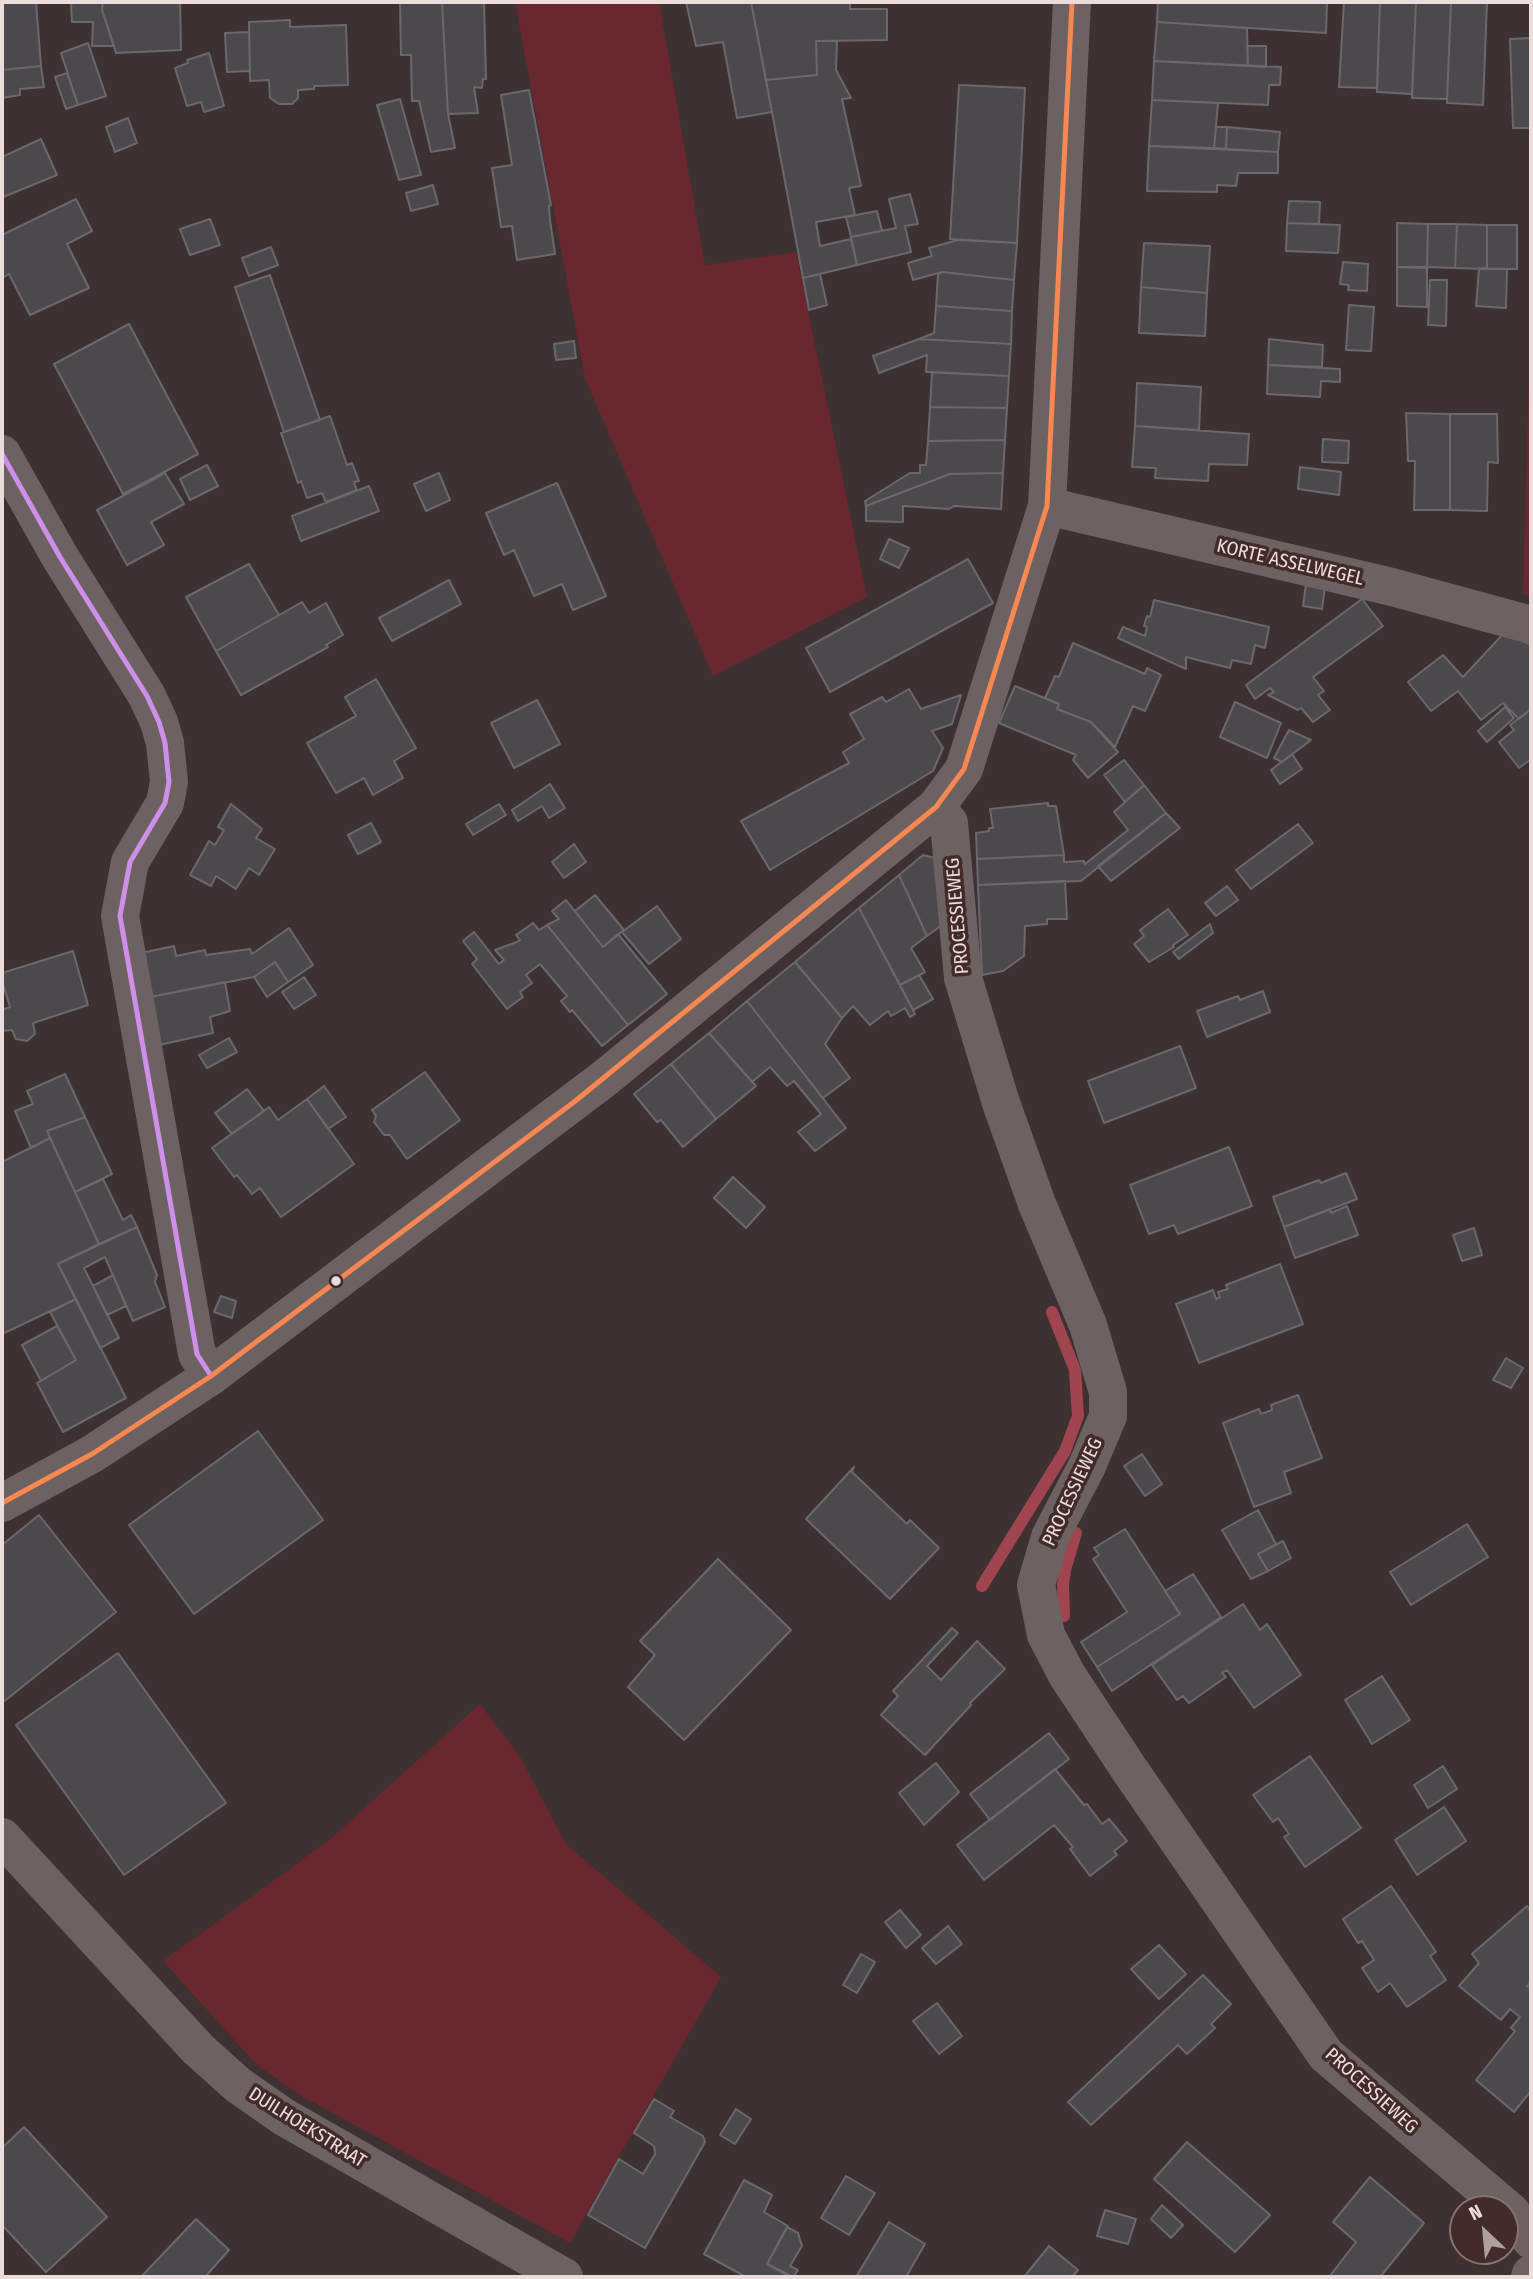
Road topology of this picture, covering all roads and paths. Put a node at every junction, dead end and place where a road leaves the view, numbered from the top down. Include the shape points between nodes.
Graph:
1 (1072, 2) edge
2 (2, 454) edge
3 (1047, 506) junction
4 (1531, 625) edge
5 (936, 807) junction
6 (211, 1376) junction
7 (2, 1503) edge
8 (2, 1837) edge
9 (1531, 2240) edge
10 (564, 2277) edge

1 - 3 street
2 - 6 street via 148,696 165,743 169,782 165,803 130,862 120,916 197,1354
3 - 4 street, KORTE ASSELWEGEL via 1392,587
3 - 5 street via 964,769
5 - 6 street via 574,1102
5 - 9 street, PROCESSIEWEG via 949,823 963,978 1001,1103 1088,1325 1108,1392 1108,1416 1050,1536 1036,1585 1046,1635 1129,1769 1326,2055 1511,2212
6 - 7 street via 92,1454
8 - 10 street, DUILHOEKSTRAAT via 189,2039 238,2085 295,2124

